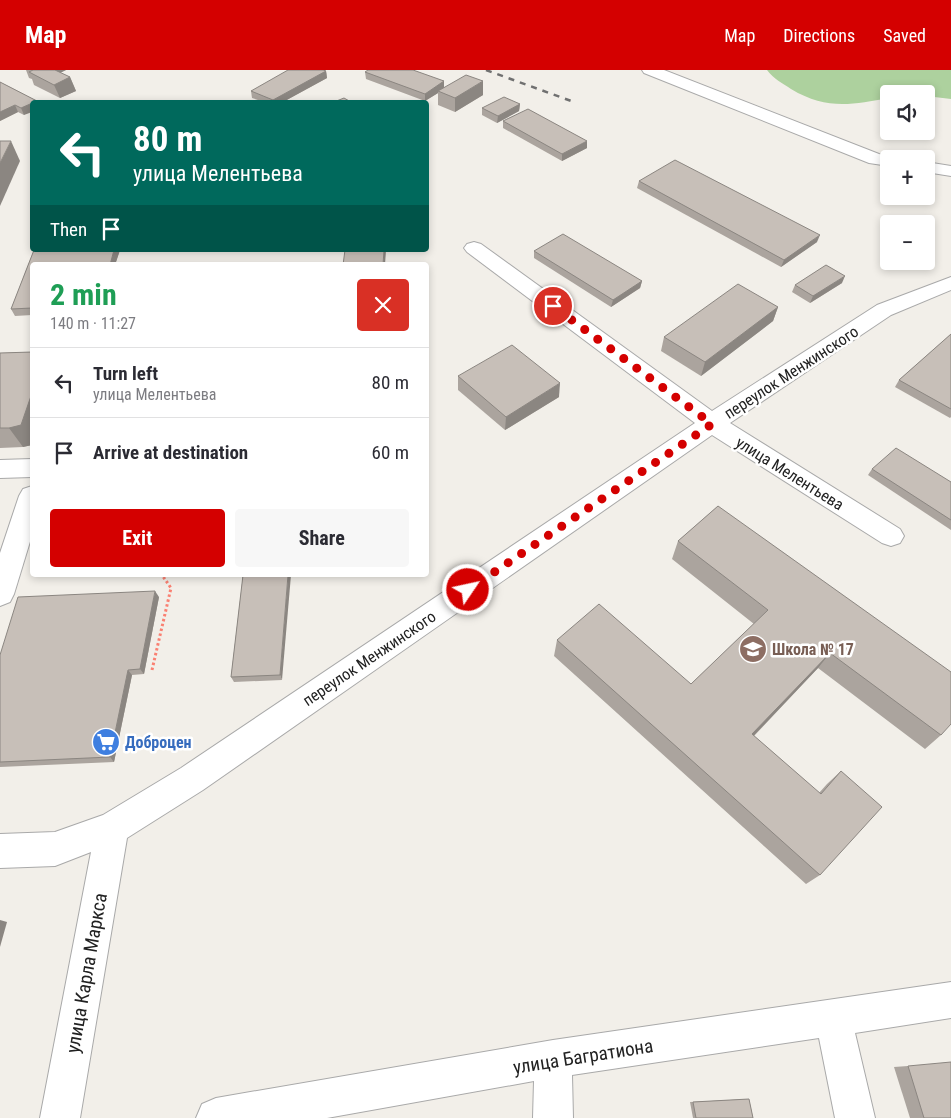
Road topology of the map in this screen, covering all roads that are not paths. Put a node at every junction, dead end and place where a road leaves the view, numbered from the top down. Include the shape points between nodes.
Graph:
1 (650, 70) edge
2 (880, 160) edge
3 (935, 168) edge
4 (951, 171) edge
5 (474, 248) dead end
6 (951, 283) edge
7 (712, 424) junction
8 (30, 468) edge
9 (0, 469) edge
10 (30, 502) edge
11 (891, 536) dead end
12 (0, 594) edge
13 (112, 828) junction
14 (0, 851) edge
15 (951, 1000) edge
16 (833, 1019) junction
17 (553, 1059) junction
18 (60, 1118) edge
19 (216, 1118) edge
20 (553, 1118) edge
21 (855, 1118) edge

1 - 2 street
3 - 4 street
5 - 7 street, улица Мелентьева
6 - 7 street, переулок Менжинского via 884,310
7 - 11 street, улица Мелентьева
7 - 13 street, переулок Менжинского via 192,779
8 - 9 street
10 - 12 street
13 - 14 street via 55,849
13 - 18 street, улица Карла Маркса
15 - 16 street, улица Багратиона
16 - 17 street, улица Багратиона
16 - 21 street
17 - 19 street, улица Багратиона
17 - 20 street

